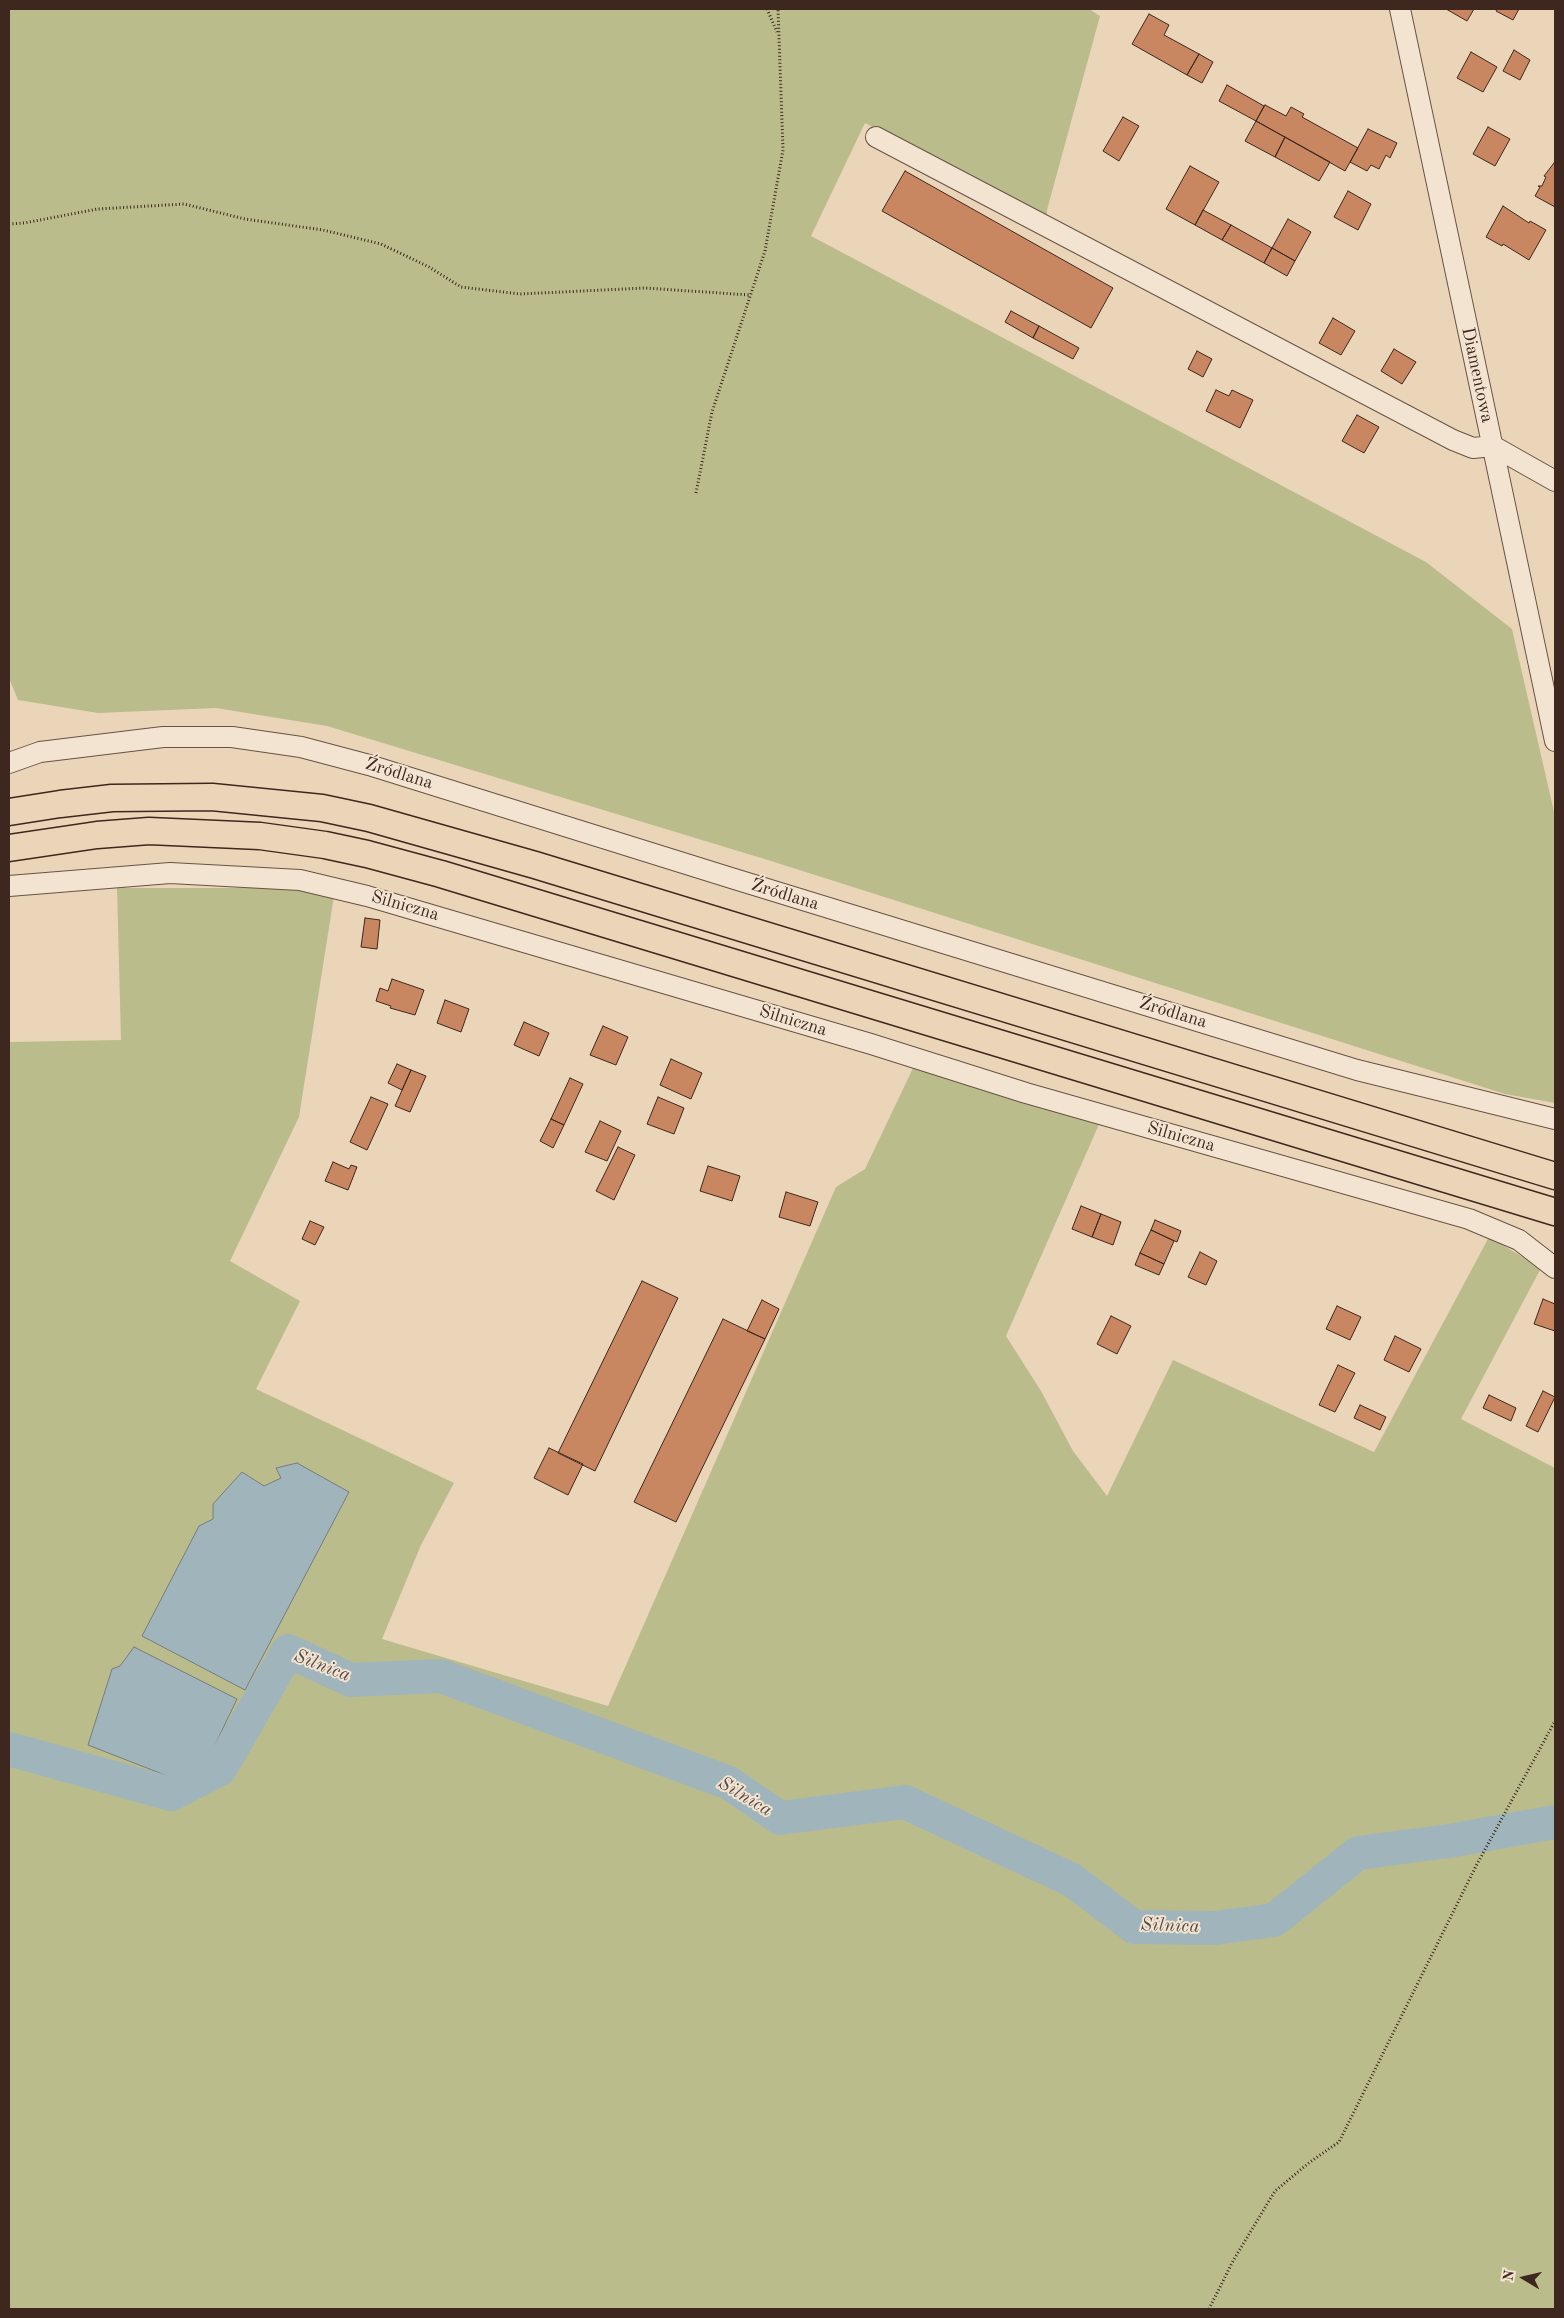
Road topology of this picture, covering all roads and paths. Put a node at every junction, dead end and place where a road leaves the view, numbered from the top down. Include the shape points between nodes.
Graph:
1 (766, 9) edge
2 (778, 9) edge
3 (1400, 9) edge
4 (779, 35) junction
5 (876, 137) dead end
6 (9, 224) edge
7 (750, 295) junction
8 (1493, 446) junction
9 (1555, 481) edge
10 (696, 493) dead end
11 (1555, 740) edge
12 (9, 763) edge
13 (9, 812) edge
14 (9, 848) edge
15 (9, 886) edge
16 (1555, 1119) edge
17 (1555, 1176) edge
18 (1555, 1212) edge
19 (1555, 1268) edge
20 (1555, 1721) edge
21 (1209, 2309) edge

1 - 4 path
2 - 4 path
3 - 8 street, Diamentowa
4 - 7 path via 783,150 765,251
5 - 8 street via 1453,440 1473,448
6 - 7 path via 98,209 184,204 245,219 323,230 381,244 461,287 520,294 644,288
7 - 10 path via 712,412
8 - 9 street
8 - 11 street, Diamentowa
12 - 16 street, Źródlana via 40,752 163,737 232,737 301,747 1357,1070
13 - 17 main road via 112,798 212,797 306,806 369,818 535,865
14 - 18 main road via 97,835 159,832 260,836 367,854
15 - 19 street, Silniczna via 170,873 300,880 367,896 1035,1095 1469,1219 1519,1240
20 - 21 path via 1476,1866 1339,2142 1275,2191

